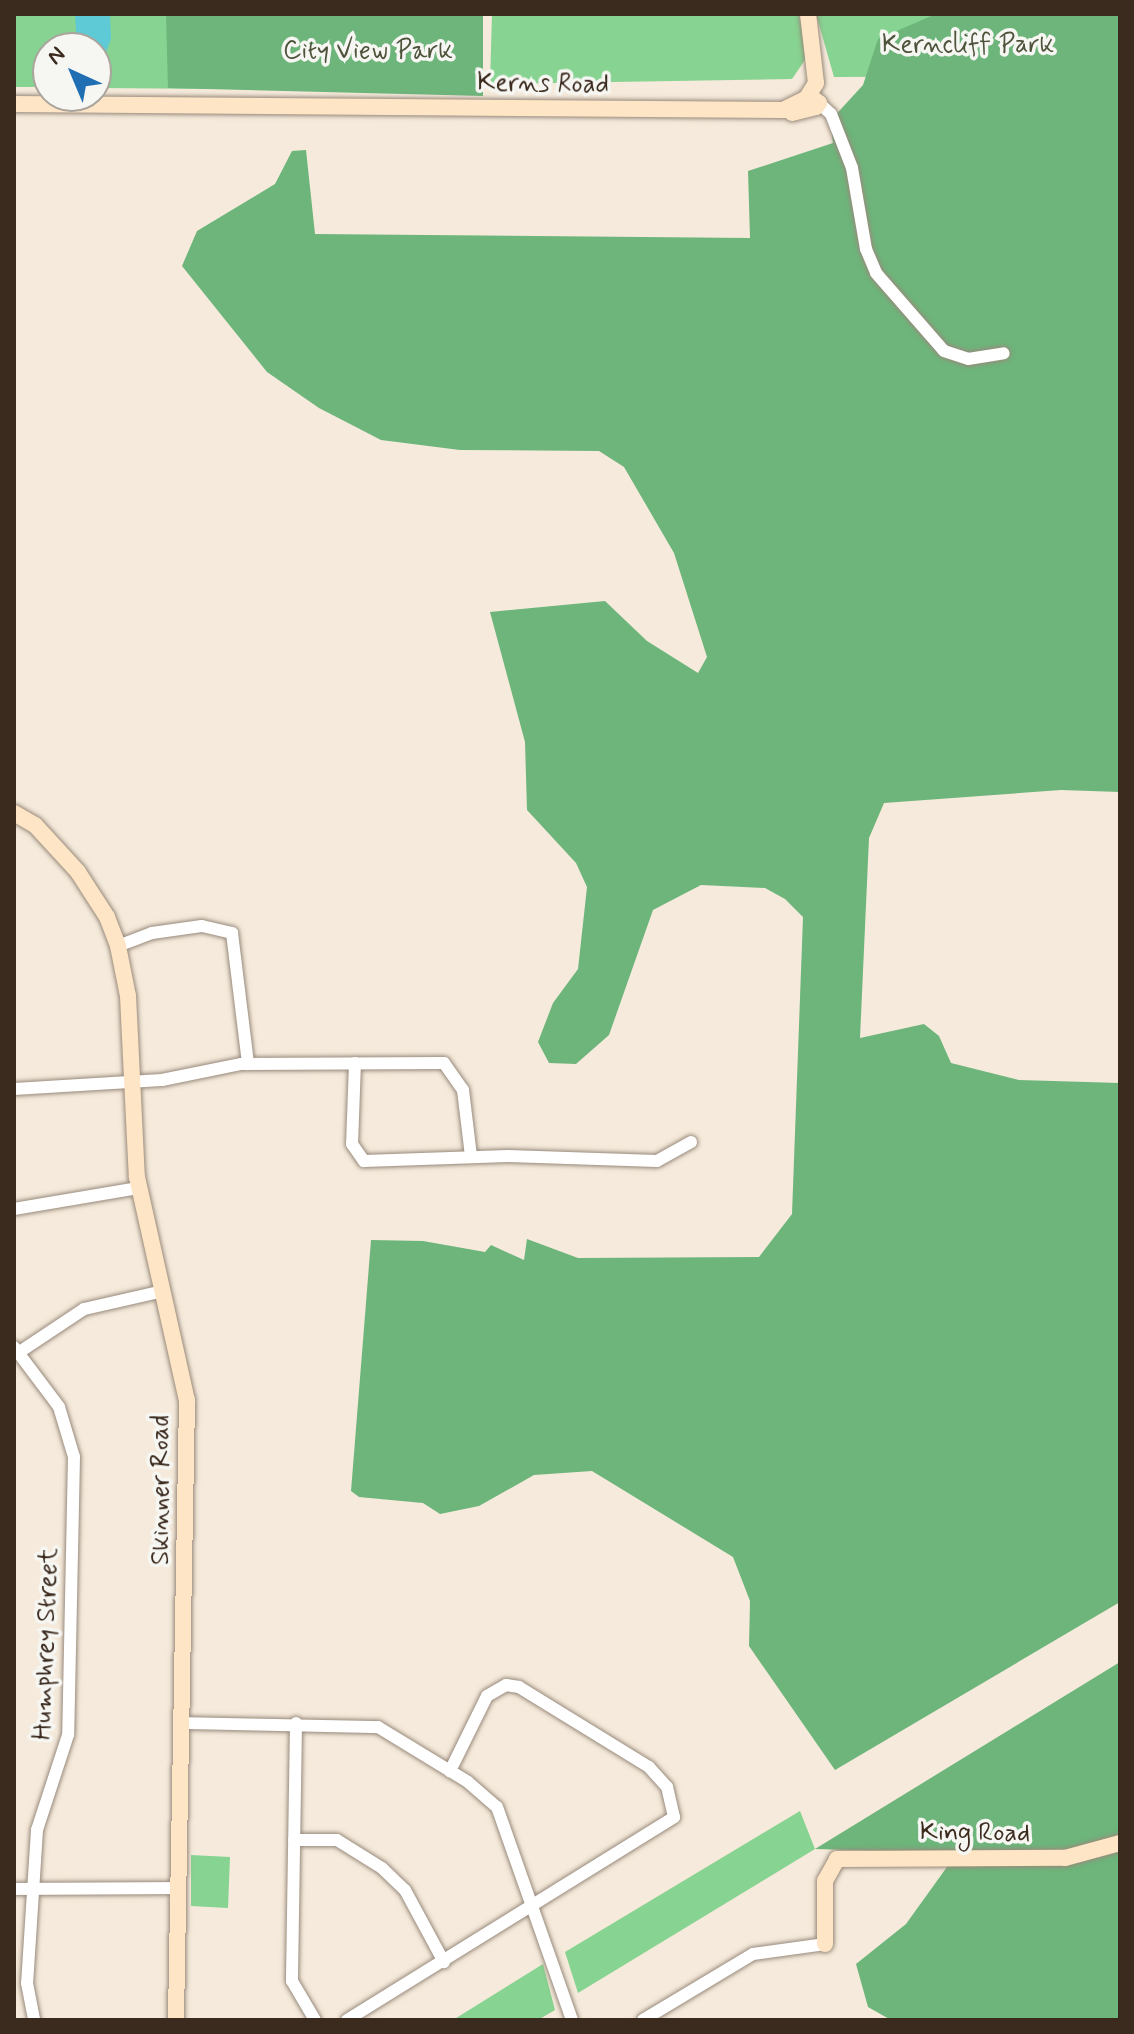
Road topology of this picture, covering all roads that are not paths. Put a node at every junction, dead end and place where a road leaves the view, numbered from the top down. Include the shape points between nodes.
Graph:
1 (808, 14) edge
2 (814, 100) junction
3 (14, 104) edge
4 (1004, 353) dead end
5 (14, 813) edge
6 (14, 824) edge
7 (51, 845) junction
8 (118, 946) junction
9 (355, 1063) junction
10 (248, 1064) junction
11 (132, 1082) junction
12 (14, 1089) edge
13 (691, 1142) dead end
14 (471, 1156) junction
15 (138, 1188) junction
16 (14, 1209) edge
17 (159, 1292) junction
18 (16, 1350) edge
19 (182, 1723) junction
20 (296, 1723) junction
21 (450, 1771) junction
22 (294, 1840) junction
23 (1120, 1843) edge
24 (179, 1888) junction
25 (14, 1889) edge
26 (32, 1889) junction
27 (536, 1907) junction
28 (825, 1944) joint
29 (444, 1962) junction
30 (34, 2020) edge
31 (176, 2020) edge
32 (315, 2020) edge
33 (347, 2020) edge
34 (572, 2020) edge
35 (643, 2020) edge

1 - 2 street via 817,75
2 - 3 street, Kerns Road via 783,110
2 - 4 street via 831,114 852,168 866,249 876,273 944,351 968,359
5 - 7 street, Skinner Road via 35,825
6 - 7 street, Skinner Road
7 - 8 street, Skinner Road via 94,894
8 - 10 street via 152,933 202,926 232,933
8 - 11 street, Skinner Road via 128,996
9 - 10 street
9 - 14 street via 450,1067 466,1101
9 - 14 street via 352,1144 358,1156 373,1163
10 - 11 street
11 - 12 street
11 - 15 street, Skinner Road
13 - 14 street via 657,1161
15 - 16 street
15 - 17 street, Skinner Road
17 - 18 street via 84,1309
17 - 19 street, Skinner Road via 190,1431
18 - 26 street, Humphrey Street via 59,1407 74,1457 68,1735 39,1821
19 - 20 street
19 - 24 street, Skinner Road
20 - 21 street via 378,1727
20 - 22 street
21 - 27 street via 497,1807
21 - 27 street via 487,1696 506,1685 519,1687 624,1748 667,1787 675,1806 667,1825
22 - 29 street via 337,1840 382,1868 405,1890
22 - 32 street via 292,1981
23 - 28 street, King Road via 1065,1858 853,1856 830,1866 825,1881
24 - 26 street
24 - 31 street, Skinner Road
25 - 26 street
26 - 30 street, Humphrey Street via 27,1983
27 - 29 street
27 - 34 street
28 - 35 street via 753,1954
29 - 33 street

